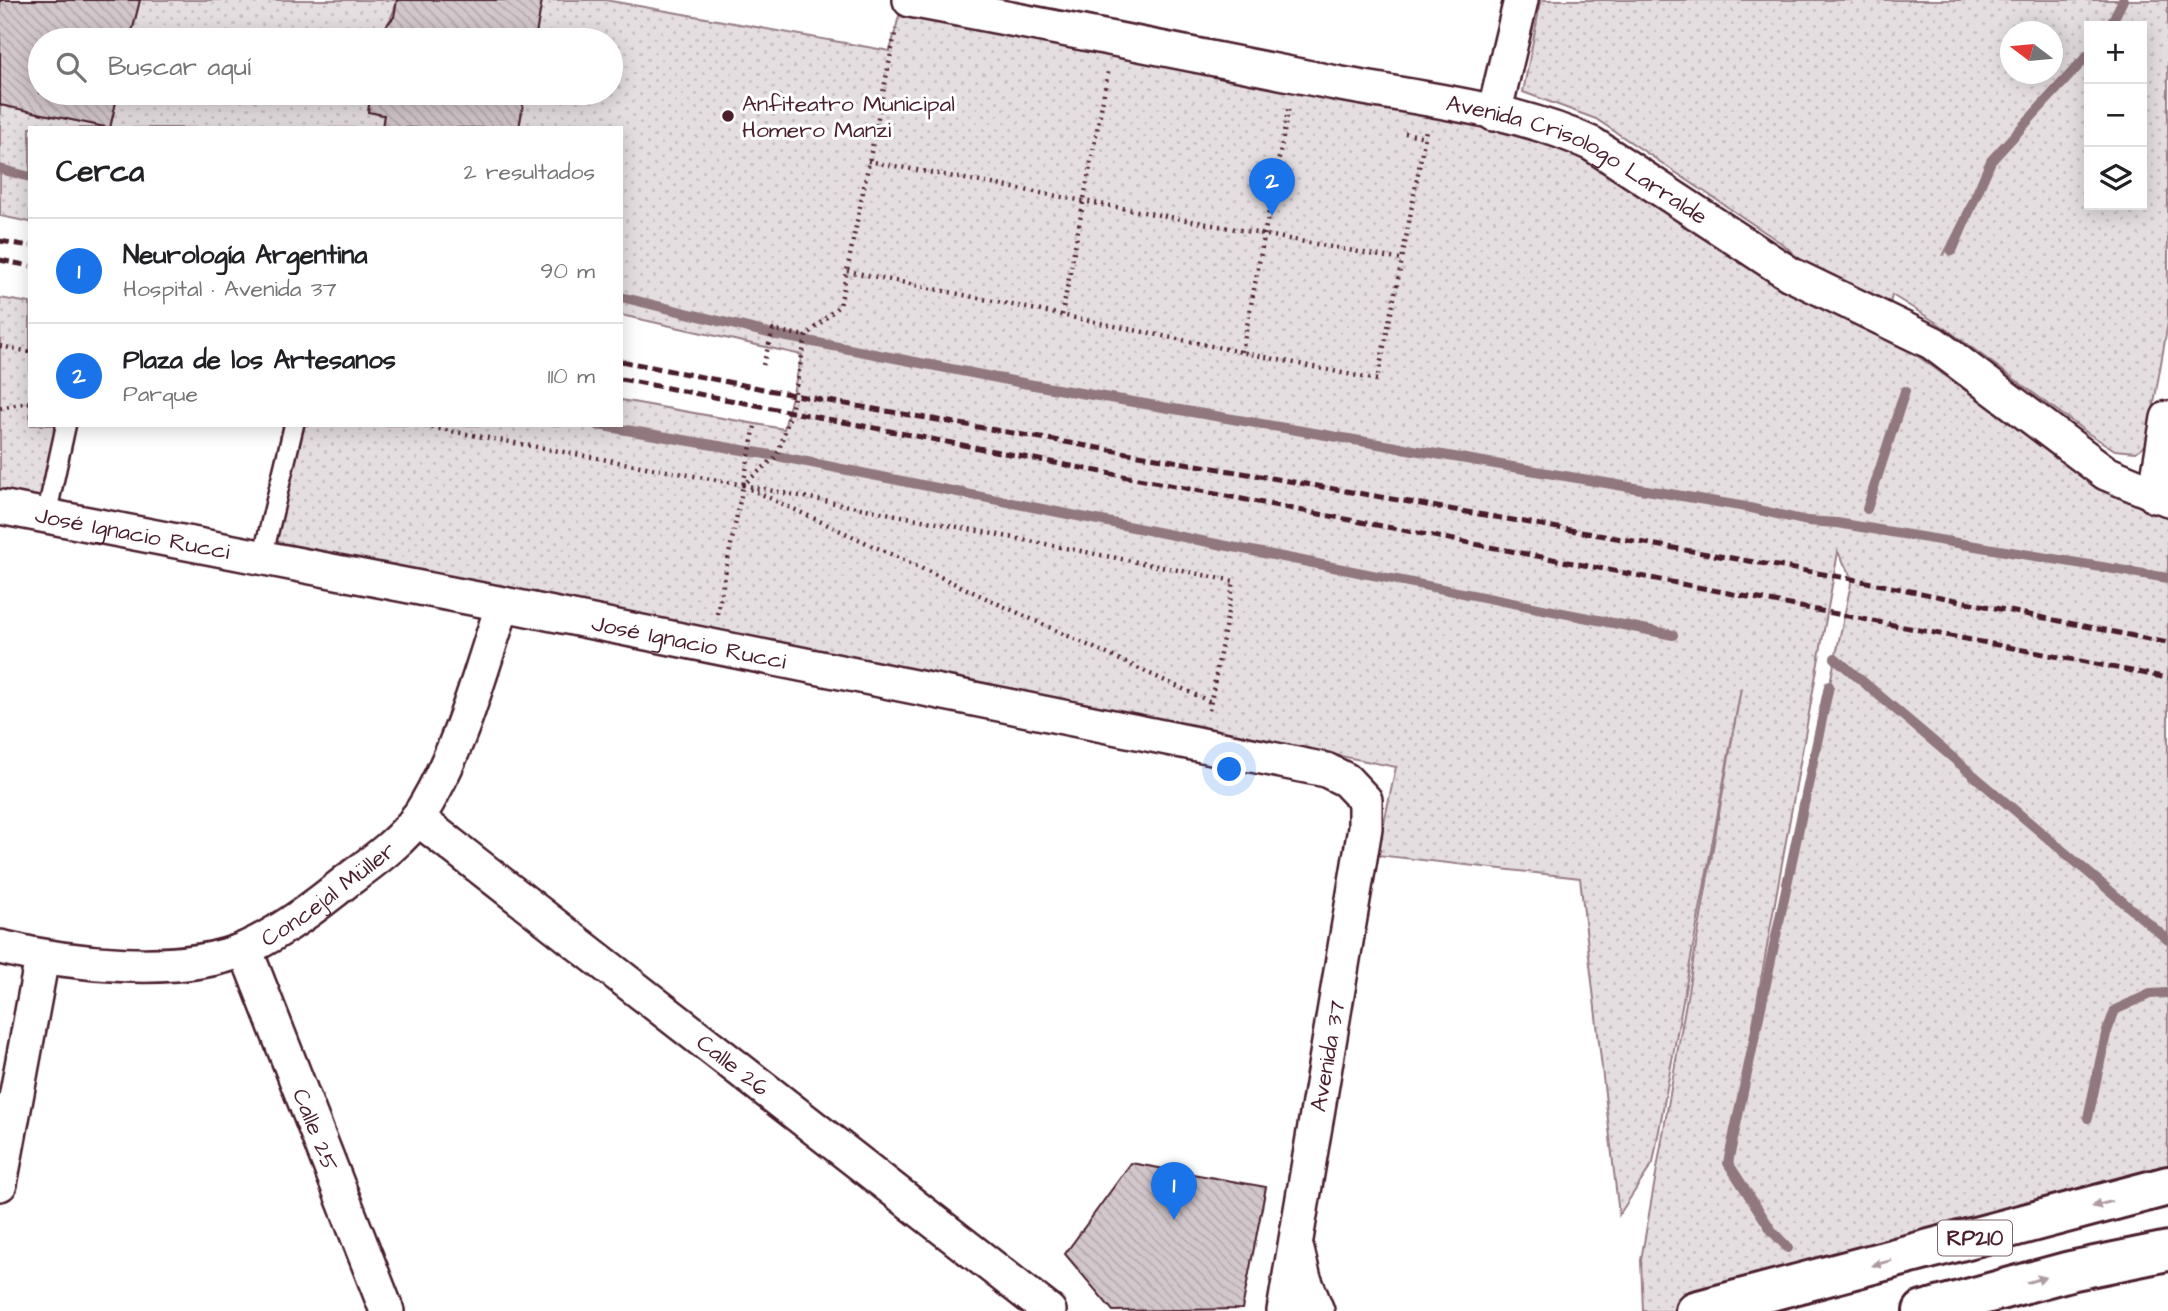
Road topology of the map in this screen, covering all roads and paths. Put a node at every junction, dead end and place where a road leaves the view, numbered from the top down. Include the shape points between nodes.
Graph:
1 (1521, 0) edge
2 (911, 6) edge
3 (1110, 62) dead end
4 (1291, 97) dead end
5 (1494, 114) junction
6 (1427, 123) dead end
7 (869, 161) junction
8 (1083, 201) junction
9 (1264, 234) junction
10 (1402, 260) junction
11 (847, 271) junction
12 (1062, 315) junction
13 (806, 336) junction
14 (0, 346) edge
15 (28, 352) edge
16 (1241, 352) junction
17 (763, 365) dead end
18 (28, 402) edge
19 (0, 408) edge
20 (2168, 418) edge
21 (755, 426) dead end
22 (66, 427) edge
23 (294, 427) edge
24 (429, 427) edge
25 (743, 485) junction
26 (2162, 497) edge
27 (0, 507) edge
28 (46, 517) junction
29 (262, 559) junction
30 (503, 604) junction
31 (710, 646) junction
32 (1211, 702) junction
33 (1208, 716) dead end
34 (1365, 800) joint
35 (417, 818) junction
36 (0, 947) edge
37 (245, 949) junction
38 (42, 958) junction
39 (0, 1184) edge
40 (2168, 1186) edge
41 (1295, 1243) junction
42 (2168, 1251) edge
43 (1960, 1306) edge
44 (387, 1311) edge
45 (1049, 1311) edge
46 (1284, 1311) edge
47 (1317, 1311) edge
48 (1695, 1311) edge
49 (1923, 1311) edge

1 - 5 street
2 - 5 street, Avenida Crisologo Larralde
2 - 7 path
3 - 8 path
4 - 9 path
5 - 26 street, Avenida Crisologo Larralde via 1567,132 1592,144 1790,274 1933,342 2106,473
6 - 10 path
7 - 8 path
7 - 11 path
8 - 9 path
8 - 12 path
9 - 10 path
9 - 16 path
10 - 16 path via 1377,380
11 - 12 path
11 - 13 path via 840,304
12 - 16 path
13 - 17 path via 773,330
13 - 25 path via 776,456
14 - 15 path
18 - 19 path
20 - 26 street
21 - 25 path
22 - 28 lane
23 - 29 lane
24 - 25 path
25 - 31 path
25 - 32 path
25 - 32 path via 1234,581
27 - 28 street, José Ignacio Rucci
28 - 29 street, José Ignacio Rucci
29 - 30 street, José Ignacio Rucci
30 - 31 street, José Ignacio Rucci
30 - 35 street, Concejal Müller via 463,723
31 - 34 street, José Ignacio Rucci via 1326,770 1346,780
32 - 33 path
34 - 41 street, Avenida 37 via 1365,828
35 - 37 street, Concejal Müller via 378,857 327,897
35 - 45 street, Calle 26
36 - 38 street, Concejal Müller
37 - 38 street, Concejal Müller via 163,964
37 - 44 street, Calle 25
38 - 39 street
40 -> 48 main road, RP210
41 - 46 street, Avenida 37
41 - 47 street
43 -> 42 main road, RP210 via 2070,1271
43 - 49 main road, RP210

